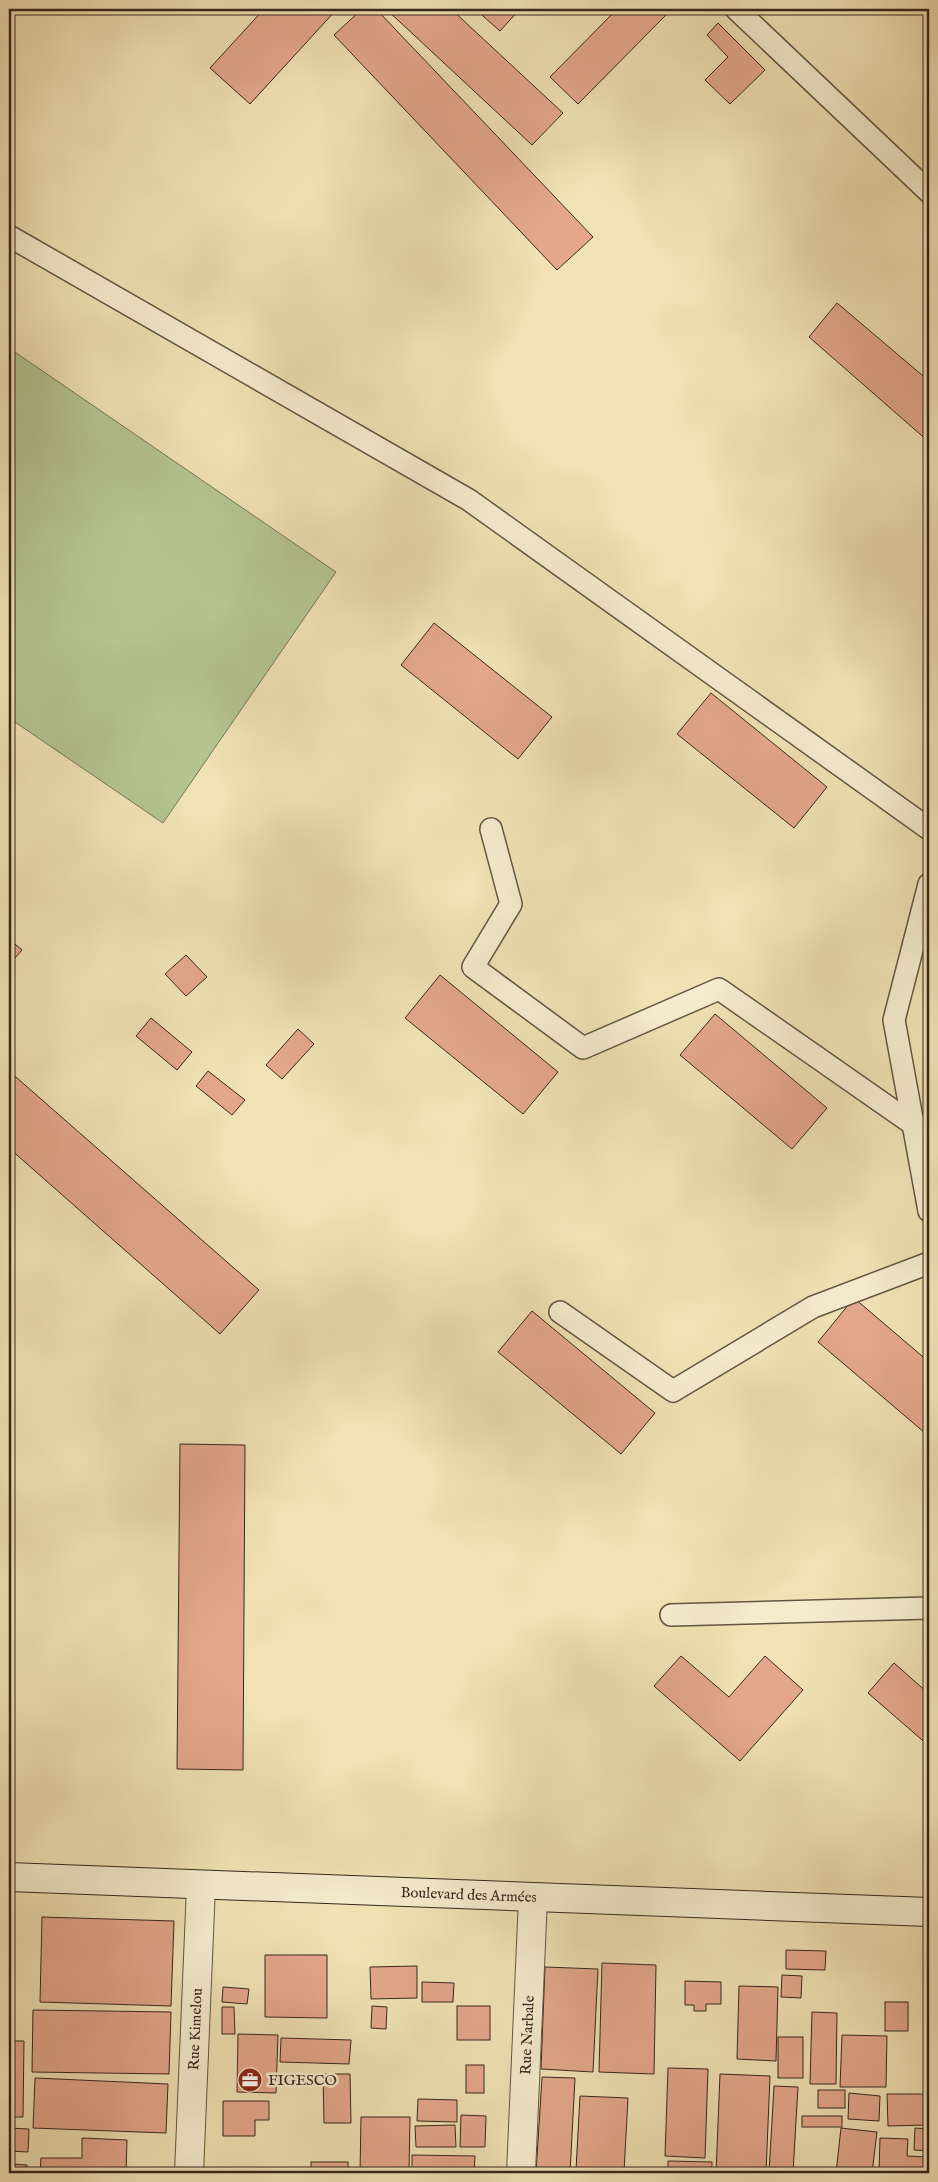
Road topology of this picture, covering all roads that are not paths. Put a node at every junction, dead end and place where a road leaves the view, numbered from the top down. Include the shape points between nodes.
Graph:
1 (736, 9) edge
2 (929, 192) edge
3 (9, 236) edge
4 (491, 829) dead end
5 (929, 829) edge
6 (929, 884) edge
7 (921, 1127) edge
8 (929, 1211) edge
9 (929, 1262) edge
10 (560, 1312) dead end
11 (929, 1608) edge
12 (671, 1615) dead end
13 (9, 1877) edge
14 (201, 1886) junction
15 (533, 1898) junction
16 (929, 1912) edge
17 (189, 2173) edge
18 (521, 2173) edge

1 - 2 lane
3 - 5 lane via 469,500
4 - 7 lane via 511,904 474,966 583,1048 719,989
6 - 7 lane via 894,1020
7 - 8 lane
9 - 10 lane via 813,1307 672,1391
11 - 12 lane
13 - 14 street, Boulevard des Armées
14 - 15 street, Boulevard des Armées
14 - 17 street, Rue Kimelou
15 - 16 street, Boulevard des Armées
15 - 18 street, Rue Narbale

